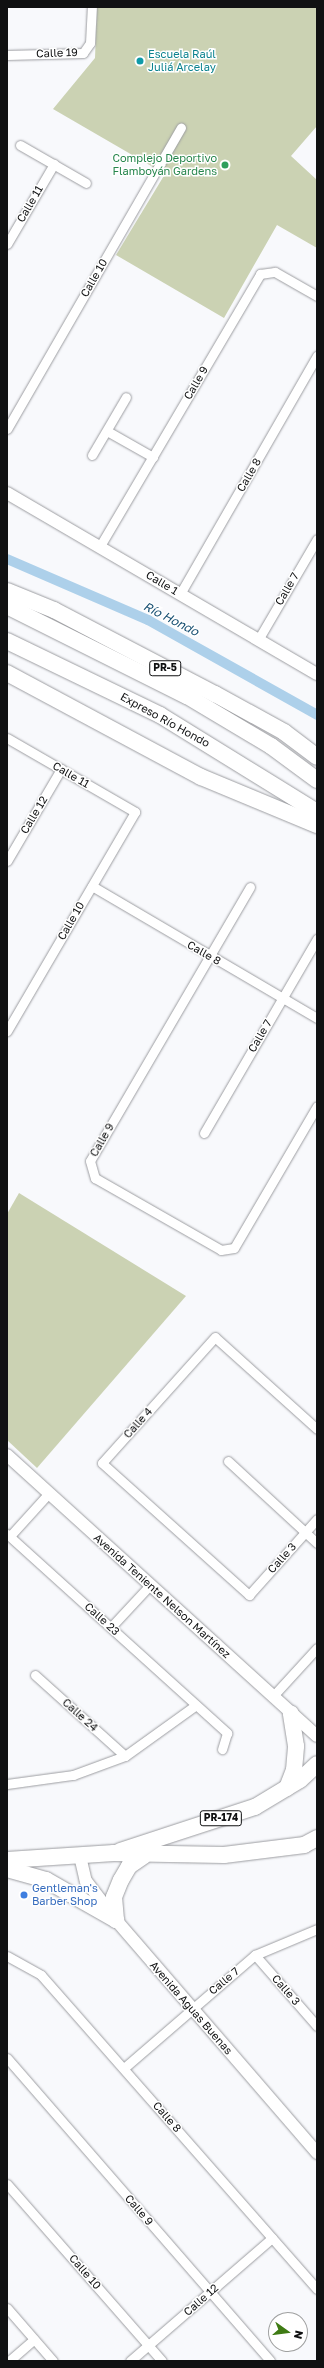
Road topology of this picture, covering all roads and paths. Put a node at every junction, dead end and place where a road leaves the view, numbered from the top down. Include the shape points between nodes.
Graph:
1 (92, 7) edge
2 (7, 55) edge
3 (181, 128) dead end
4 (20, 145) dead end
5 (54, 164) junction
6 (86, 183) dead end
7 (7, 244) edge
8 (317, 296) edge
9 (317, 356) edge
10 (126, 398) dead end
11 (7, 429) edge
12 (107, 431) junction
13 (92, 455) dead end
14 (153, 457) junction
15 (7, 492) edge
16 (317, 539) edge
17 (100, 546) junction
18 (7, 591) edge
19 (180, 594) junction
20 (7, 606) edge
21 (7, 633) edge
22 (258, 640) junction
23 (7, 641) edge
24 (7, 672) edge
25 (317, 674) edge
26 (100, 685) junction
27 (7, 738) edge
28 (317, 757) edge
29 (62, 769) junction
30 (317, 780) edge
31 (135, 812) joint
32 (317, 812) edge
33 (317, 825) edge
34 (7, 861) edge
35 (92, 886) junction
36 (250, 887) dead end
37 (317, 939) edge
38 (209, 956) junction
39 (282, 998) junction
40 (317, 1018) edge
41 (7, 1031) edge
42 (317, 1106) edge
43 (204, 1133) dead end
44 (317, 1429) edge
45 (7, 1455) edge
46 (228, 1462) dead end
47 (49, 1493) junction
48 (317, 1519) edge
49 (305, 1532) junction
50 (8, 1535) edge
51 (317, 1543) edge
52 (150, 1585) junction
53 (249, 1595) joint
54 (111, 1627) junction
55 (317, 1648) edge
56 (35, 1675) dead end
57 (273, 1696) junction
58 (196, 1705) junction
59 (291, 1713) junction
60 (317, 1736) edge
61 (222, 1749) dead end
62 (125, 1756) junction
63 (317, 1764) edge
64 (7, 1784) edge
65 (286, 1788) junction
66 (219, 1819) junction
67 (317, 1838) edge
68 (114, 1853) junction
69 (188, 1855) junction
70 (80, 1856) junction
71 (144, 1856) junction
72 (7, 1860) edge
73 (7, 1869) edge
74 (116, 1920) junction
75 (317, 1929) edge
76 (255, 1955) junction
77 (7, 1956) edge
78 (191, 2009) junction
79 (317, 2026) edge
80 (7, 2058) edge
81 (124, 2068) junction
82 (317, 2153) edge
83 (7, 2184) edge
84 (272, 2238) junction
85 (317, 2289) edge
86 (210, 2292) junction
87 (7, 2308) edge
88 (34, 2339) junction
89 (148, 2345) junction
90 (9, 2361) edge
91 (53, 2361) edge
92 (130, 2361) edge
93 (162, 2361) edge
94 (270, 2361) edge

1 - 2 street, Calle 19 via 90,43 83,53
3 - 11 street, Calle 10
4 - 5 street
5 - 6 street
5 - 7 street, Calle 11
8 - 14 street, Calle 9 via 275,272 260,274
9 - 19 street, Calle 8
10 - 12 street
12 - 13 street
12 - 14 street
14 - 17 street, Calle 9
15 - 17 street, Calle 1
16 - 22 street, Calle 7
17 - 19 street, Calle 1
18 - 28 highway, PR-5 via 54,610 208,690 284,732
19 - 22 street, Calle 1
20 - 30 highway via 187,696 271,746
21 - 26 highway via 52,655
22 - 25 street, Calle 1
23 - 26 highway, Expreso Río Hondo
24 - 33 highway via 201,777
26 - 32 highway, Expreso Río Hondo via 160,715
27 - 29 street, Calle 11
29 - 31 street, Calle 11
29 - 34 street, Calle 12
31 - 35 street, Calle 10
35 - 38 street, Calle 8
35 - 41 street, Calle 10
36 - 38 street, Calle 9
37 - 39 street, Calle 7
38 - 39 street, Calle 8
38 - 42 street, Calle 9 via 90,1161 95,1178 221,1250 234,1248
39 - 40 street, Calle 8
39 - 43 street, Calle 7
44 - 53 street, Calle 4 via 215,1338 102,1463
45 - 47 street, Avenida Teniente Nelson Martínez
46 - 49 street
47 - 50 street
47 - 52 street, Avenida Teniente Nelson Martínez
48 - 49 street
49 - 51 street, Calle 3
49 - 53 street, Calle 3
50 - 54 street, Calle 23
52 - 54 street
52 - 57 street, Avenida Teniente Nelson Martínez
54 - 58 street, Calle 23
55 - 57 street
56 - 62 street, Calle 24
57 - 59 street, Avenida Teniente Nelson Martínez
58 - 61 street, Calle 23 via 227,1733
58 - 62 street
59 - 60 street, Avenida Teniente Nelson Martínez
59 - 65 highway via 294,1770
62 - 64 street via 73,1776
63 - 65 highway, PR-174
65 - 66 highway, PR-174 via 255,1807
66 - 68 highway, PR-174
66 - 69 highway via 188,1840
67 - 69 highway, PR-174 via 304,1846
68 - 70 highway, PR-174
68 - 71 highway, PR-174
69 - 71 highway, PR-174
70 - 72 highway, PR-174
70 - 74 street, Avenida Aguas Buenas via 86,1881
71 - 74 highway via 129,1866 121,1880 114,1897
73 - 74 highway via 46,1880
74 - 78 street, Avenida Aguas Buenas
75 - 76 street, Calle 7
76 - 78 street, Calle 7
76 - 79 street, Calle 3
77 - 81 street, Calle 8 via 42,1975
78 - 81 street, Calle 7
78 - 82 street, Avenida Aguas Buenas
80 - 86 street, Calle 9
81 - 84 street, Calle 8
83 - 89 street, Calle 10
84 - 85 street, Calle 8
84 - 86 street, Calle 12
86 - 89 street, Calle 12
86 - 94 street, Calle 9
87 - 88 street
88 - 90 street
88 - 91 street
89 - 92 street, Calle 12
89 - 93 street, Calle 10

